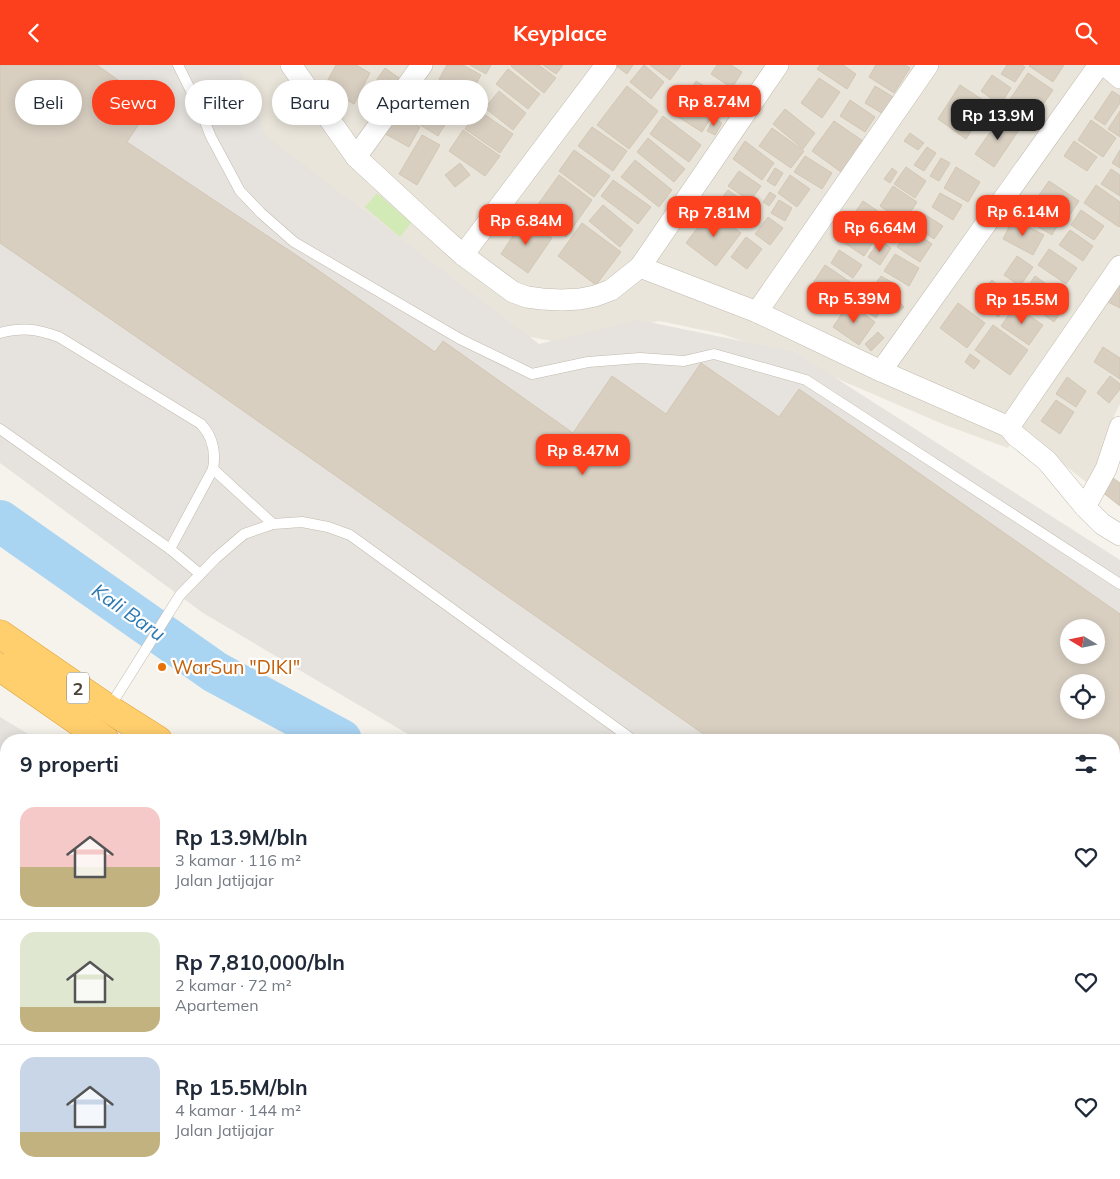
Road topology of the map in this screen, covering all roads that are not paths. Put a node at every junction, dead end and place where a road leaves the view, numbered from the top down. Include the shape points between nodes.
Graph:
1 (178, 65) edge
2 (291, 65) edge
3 (422, 65) edge
4 (606, 65) edge
5 (778, 65) edge
6 (928, 65) edge
7 (1099, 65) edge
8 (1105, 65) edge
9 (1120, 78) edge
10 (356, 157) junction
11 (463, 255) junction
12 (1120, 266) edge
13 (640, 267) junction
14 (757, 312) junction
15 (0, 333) edge
16 (881, 371) junction
17 (1009, 427) junction
18 (1120, 427) edge
19 (0, 429) edge
20 (214, 469) junction
21 (1085, 507) junction
22 (273, 523) junction
23 (1120, 535) edge
24 (170, 549) junction
25 (200, 574) junction
26 (1120, 584) edge
27 (1, 637) edge
28 (0, 667) edge
29 (109, 709) junction
30 (96, 734) edge
31 (149, 734) edge
32 (626, 734) edge

1 - 26 lane via 240,191 262,213 294,242 460,339 532,374 588,363 640,358 684,361 714,354 806,381
2 - 10 street
3 - 10 street
4 - 11 street
5 - 13 street
6 - 14 street
7 - 16 street
8 - 9 street
10 - 11 street
11 - 13 street via 513,292 542,299 595,296 611,290
12 - 17 street
13 - 14 street
14 - 16 street
15 - 20 lane via 27,329 59,337 201,424 210,437
16 - 17 street
17 - 21 street via 1047,461
18 - 21 street via 1106,469
19 - 24 lane
20 - 22 lane
20 - 24 lane
21 - 23 street via 1102,524
22 - 25 lane via 244,534
22 - 32 lane via 306,522 350,535
24 - 25 lane
25 - 29 lane via 180,595
27 - 29 highway, 2
28 - 30 highway, 2
29 - 31 highway, 2

